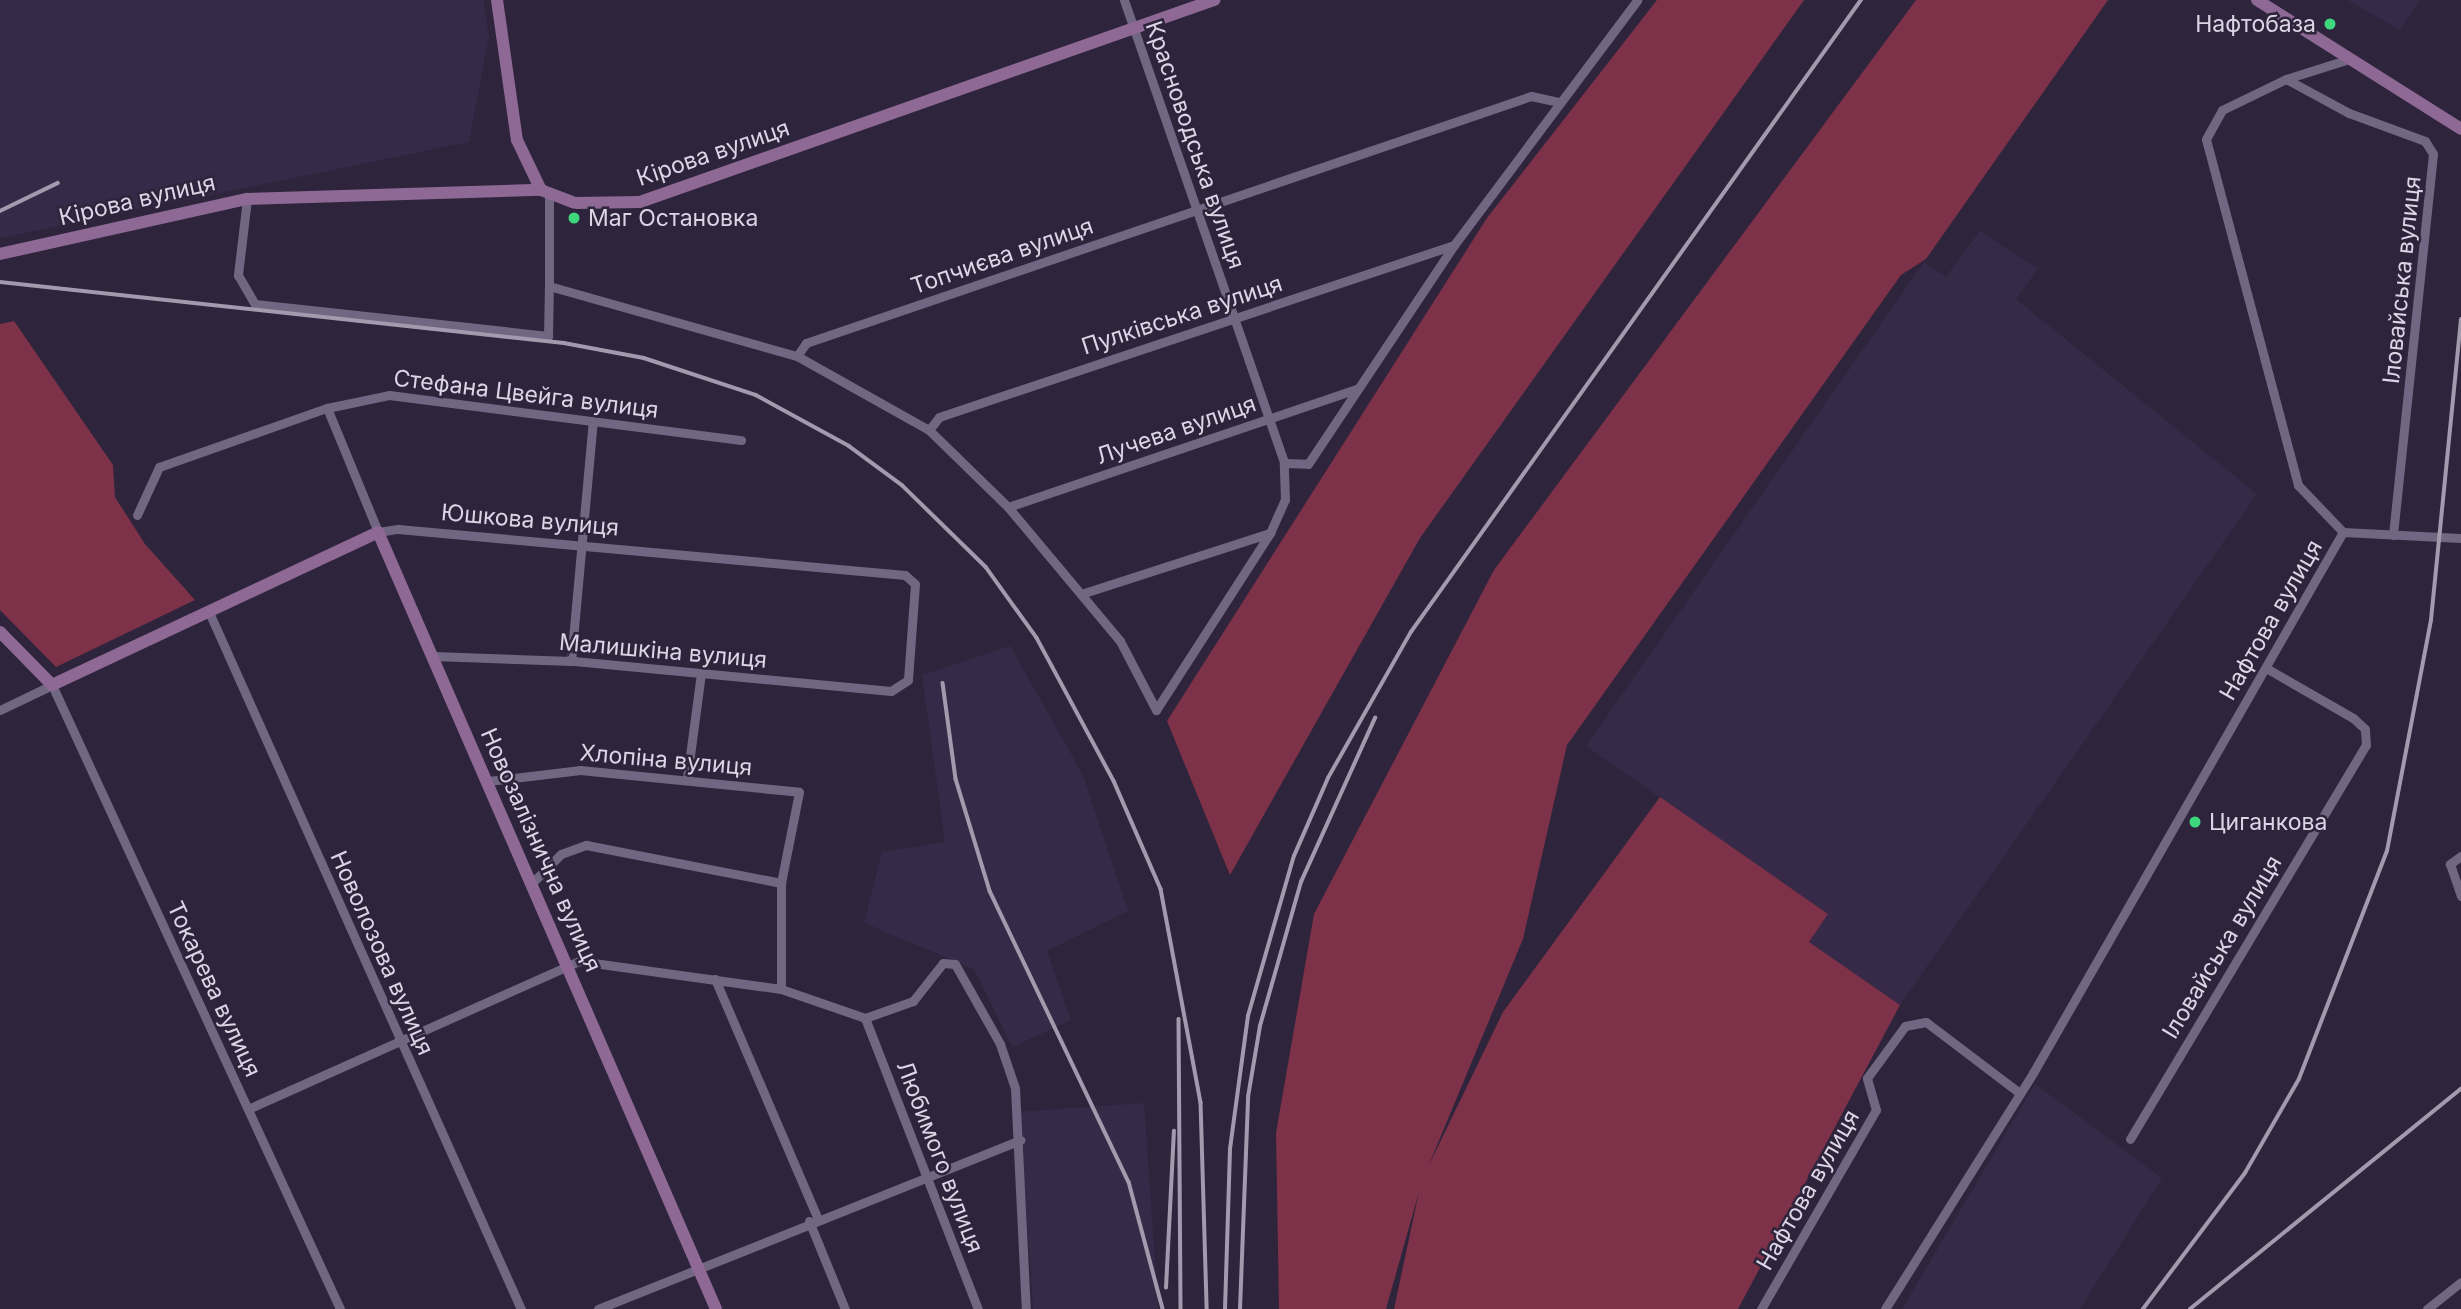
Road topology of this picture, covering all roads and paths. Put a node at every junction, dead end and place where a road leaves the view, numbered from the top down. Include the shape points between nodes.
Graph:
1 (497, 0) edge
2 (1124, 0) edge
3 (1214, 0) edge
4 (1637, 0) edge
5 (2257, 0) edge
6 (1134, 29) junction
7 (2346, 60) junction
8 (2286, 79) junction
9 (1559, 102) junction
10 (2461, 129) edge
11 (545, 192) junction
12 (247, 199) junction
13 (1198, 209) junction
14 (1454, 245) junction
15 (0, 254) edge
16 (549, 286) junction
17 (1235, 318) junction
18 (797, 356) junction
19 (1356, 390) junction
20 (327, 408) junction
21 (1270, 418) junction
22 (593, 421) junction
23 (929, 430) junction
24 (741, 440) dead end
25 (1284, 463) junction
26 (1008, 507) junction
27 (137, 515) dead end
28 (379, 532) junction
29 (2343, 532) junction
30 (1270, 533) junction
31 (2393, 535) junction
32 (2461, 538) edge
33 (582, 545) junction
34 (1081, 594) junction
35 (209, 612) junction
36 (0, 632) edge
37 (433, 656) junction
38 (570, 661) junction
39 (2266, 668) junction
40 (701, 673) junction
41 (52, 685) junction
42 (891, 691) joint
43 (0, 710) edge
44 (687, 778) junction
45 (488, 781) junction
46 (2461, 856) edge
47 (782, 883) junction
48 (531, 884) junction
49 (2461, 896) edge
50 (568, 964) junction
51 (715, 979) junction
52 (781, 989) junction
53 (865, 1018) junction
54 (400, 1039) junction
55 (2017, 1091) junction
56 (248, 1109) junction
57 (2130, 1139) dead end
58 (1020, 1140) junction
59 (925, 1174) junction
60 (813, 1219) junction
61 (698, 1265) junction
62 (2461, 1282) edge
63 (340, 1309) edge
64 (521, 1309) edge
65 (598, 1309) edge
66 (716, 1309) edge
67 (845, 1309) edge
68 (978, 1309) edge
69 (1026, 1309) edge
70 (1762, 1309) edge
71 (1885, 1309) edge
72 (2427, 1309) edge

1 - 11 main road via 517,140
2 - 6 street, Красноводська вулиця
3 - 6 main road, Кірова вулиця
4 - 9 street
5 - 7 main road
6 - 11 main road, Кірова вулиця via 640,202 575,203
6 - 13 street, Красноводська вулиця
7 - 8 street, Нафтова вулиця
7 - 10 main road
8 - 29 street, Нафтова вулиця via 2222,110 2206,139 2298,485
8 - 31 street, Іловайська вулиця via 2349,113 2425,141 2432,155
9 - 13 street, Топчиєва вулиця via 1531,96
9 - 14 street
11 - 12 main road, Кірова вулиця
11 - 16 street
12 - 15 main road, Кірова вулиця
12 - 16 street via 238,275 255,304 548,336
13 - 17 street, Красноводська вулиця
13 - 18 street, Топчиєва вулиця via 806,343
14 - 17 street, Пулківська вулиця
14 - 19 street
16 - 18 street
17 - 21 street, Красноводська вулиця
17 - 23 street, Пулківська вулиця via 939,416
18 - 23 street
19 - 21 street, Лучева вулиця
19 - 25 street via 1308,464
20 - 22 street, Стефана Цвейга вулиця via 389,395
20 - 27 street, Стефана Цвейга вулиця via 159,467
20 - 28 street, Новозалізнична вулиця
21 - 25 street, Красноводська вулиця
21 - 26 street, Лучева вулиця
22 - 24 street, Стефана Цвейга вулиця
22 - 33 street
23 - 26 street
25 - 30 street, Красноводська вулиця via 1284,500
26 - 34 street
28 - 33 street, Юшкова вулиця via 390,528
28 - 35 main road, Юшкова вулиця
28 - 37 main road, Новозалізнична вулиця
29 - 31 street
29 - 39 street, Нафтова вулиця
30 - 34 street
30 - 34 street, Красноводська вулиця via 1156,710 1120,641
31 - 32 street
33 - 38 street
33 - 42 street, Юшкова вулиця via 911,578 908,680
35 - 41 main road, Юшкова вулиця
35 - 54 street, Новолозова вулиця
36 - 41 main road
37 - 38 street, Малишкіна вулиця
37 - 45 main road, Новозалізнична вулиця
38 - 40 street, Малишкіна вулиця
39 - 55 street, Нафтова вулиця
39 - 57 street, Іловайська вулиця via 2353,718 2365,729 2366,745
40 - 42 street, Малишкіна вулиця
40 - 44 street
41 - 43 street
41 - 56 street, Токарева вулиця
44 - 45 street, Хлопіна вулиця via 580,770
44 - 47 street, Хлопіна вулиця via 799,792
45 - 48 main road, Новозалізнична вулиця
46 - 49 street via 2450,864
47 - 48 street via 586,845 561,854
47 - 52 street
48 - 50 main road, Новозалізнична вулиця
50 - 51 street via 591,961
50 - 54 street
50 - 61 main road, Новозалізнична вулиця
51 - 52 street
51 - 60 street
52 - 53 street
53 - 58 street via 913,1001 943,963 955,964 1000,1044 1015,1088
53 - 59 street, Любимого вулиця
54 - 56 street
54 - 64 street, Новолозова вулиця
55 - 70 street, Нафтова вулиця via 1926,1022 1905,1026 1867,1078 1876,1110
55 - 71 street, Нафтова вулиця
56 - 63 street, Токарева вулиця
58 - 59 street
58 - 69 street
59 - 60 street
59 - 68 street, Любимого вулиця
60 - 61 street
60 - 67 street
61 - 65 street
61 - 66 main road, Новозалізнична вулиця
62 - 72 street

